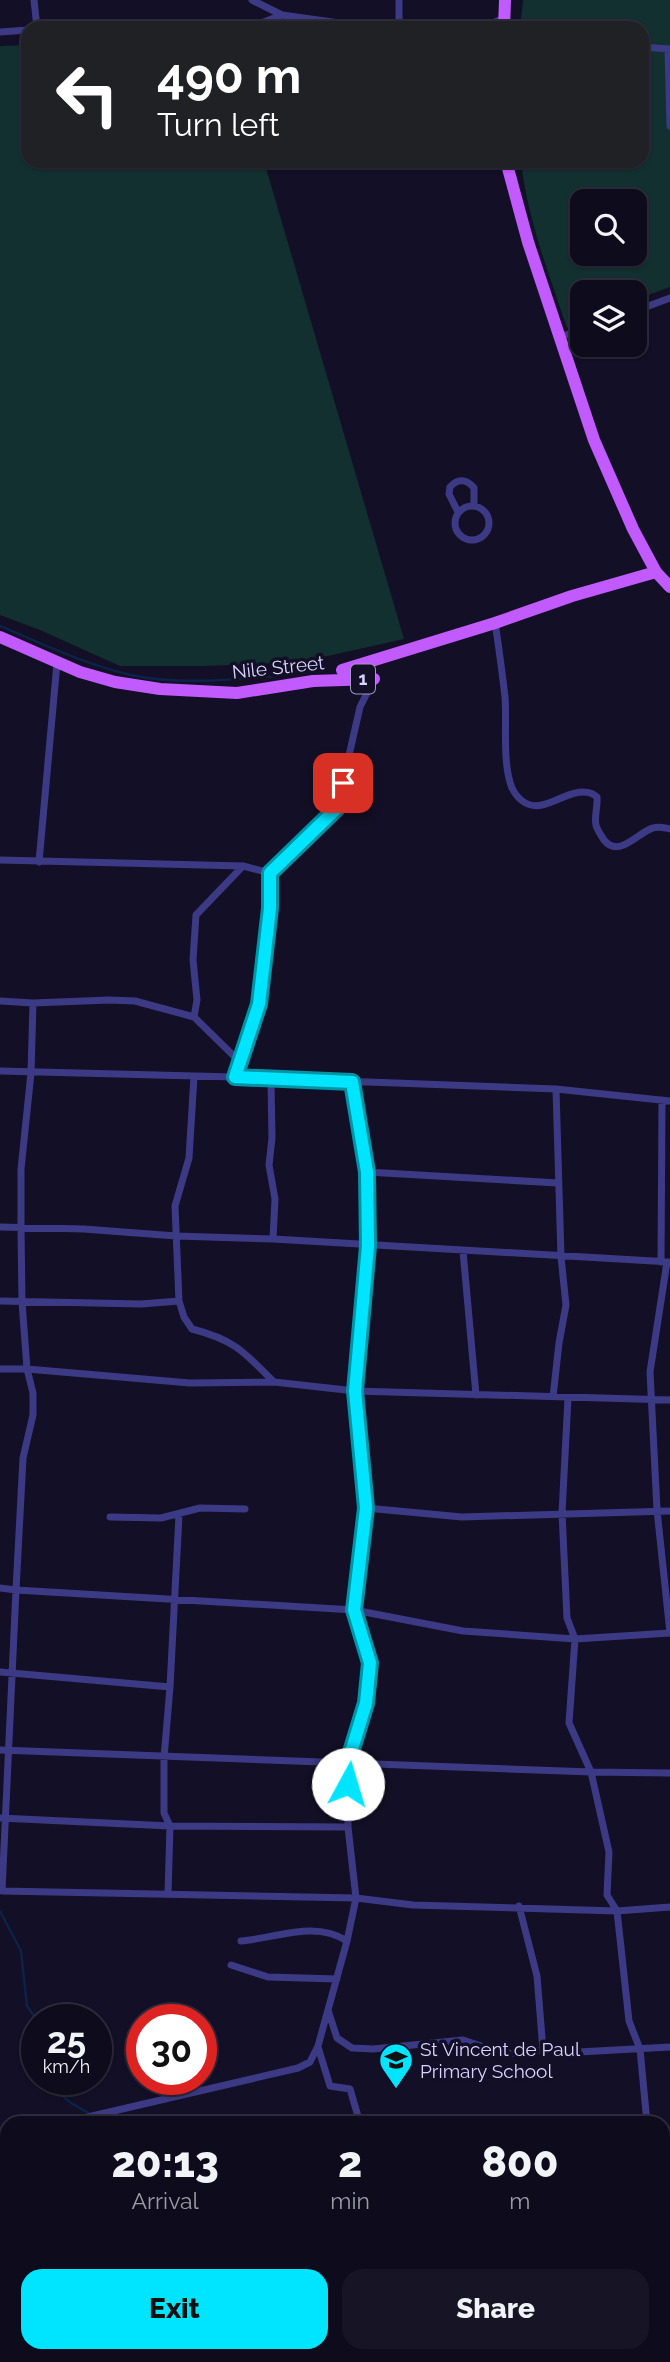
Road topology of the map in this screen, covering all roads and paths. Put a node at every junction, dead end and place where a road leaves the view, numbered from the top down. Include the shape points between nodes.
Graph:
1 (34, 0) edge
2 (252, 0) edge
3 (399, 0) edge
4 (506, 0) edge
5 (282, 15) junction
6 (36, 21) edge
7 (266, 21) edge
8 (325, 21) edge
9 (399, 21) edge
10 (504, 21) edge
11 (21, 30) edge
12 (0, 32) edge
13 (649, 48) edge
14 (669, 49) edge
15 (670, 126) edge
16 (508, 168) edge
17 (670, 298) edge
18 (647, 307) edge
19 (570, 334) edge
20 (560, 337) junction
21 (474, 506) junction
22 (458, 512) junction
23 (656, 572) junction
24 (670, 587) edge
25 (495, 623) junction
26 (0, 637) edge
27 (57, 663) junction
28 (374, 679) junction
29 (670, 829) edge
30 (0, 860) edge
31 (39, 862) junction
32 (243, 866) junction
33 (270, 873) junction
34 (0, 1001) edge
35 (33, 1003) junction
36 (194, 1017) junction
37 (239, 1061) junction
38 (0, 1072) edge
39 (31, 1073) junction
40 (194, 1077) junction
41 (235, 1077) junction
42 (271, 1082) dead end
43 (352, 1082) junction
44 (556, 1089) junction
45 (666, 1100) edge
46 (367, 1172) junction
47 (558, 1183) junction
48 (0, 1227) edge
49 (20, 1228) junction
50 (176, 1236) junction
51 (273, 1239) junction
52 (368, 1246) junction
53 (463, 1251) junction
54 (561, 1257) junction
55 (666, 1262) edge
56 (0, 1301) edge
57 (180, 1301) junction
58 (22, 1302) junction
59 (0, 1369) edge
60 (27, 1369) junction
61 (274, 1382) junction
62 (355, 1391) junction
63 (476, 1395) junction
64 (553, 1397) junction
65 (568, 1398) junction
66 (653, 1399) junction
67 (670, 1400) edge
68 (366, 1508) junction
69 (245, 1509) dead end
70 (657, 1510) junction
71 (670, 1511) edge
72 (562, 1513) junction
73 (179, 1515) junction
74 (110, 1517) dead end
75 (0, 1588) edge
76 (16, 1590) junction
77 (173, 1601) junction
78 (354, 1610) junction
79 (670, 1633) edge
80 (575, 1639) junction
81 (0, 1672) edge
82 (12, 1673) junction
83 (170, 1686) junction
84 (4, 1751) edge
85 (164, 1758) junction
86 (348, 1762) junction
87 (592, 1772) junction
88 (670, 1773) edge
89 (3, 1818) edge
90 (170, 1826) junction
91 (348, 1828) junction
92 (167, 1894) junction
93 (356, 1898) junction
94 (519, 1906) junction
95 (670, 1908) edge
96 (617, 1911) junction
97 (241, 1941) dead end
98 (347, 1941) junction
99 (232, 1965) dead end
100 (337, 1979) junction
101 (328, 2009) junction
102 (318, 2046) junction
103 (670, 2048) edge
104 (640, 2049) junction
105 (543, 2050) junction
106 (92, 2116) edge
107 (358, 2116) edge
108 (645, 2116) edge

1 - 6 street
2 - 5 street
3 - 9 street
4 - 10 main road
5 - 7 street
5 - 8 street
11 - 12 street
13 - 14 street
14 - 15 street
16 - 20 main road
17 - 18 street
19 - 20 street
20 - 23 main road via 594,440
21 - 22 street
21 - 22 street via 474,488 459,481 449,494
21 - 22 street via 489,522 477,539 458,533 454,522
23 - 24 main road
23 - 25 main road, Nile Street / 1
25 - 28 main road, Nile Street / 1 via 342,670
25 - 29 street via 508,771 523,802 542,805 581,792 593,793 597,797 595,823 613,846 635,840 652,828
26 - 27 main road, Nile Street / 1
27 - 28 main road, Nile Street / 1 via 115,682 193,692
27 - 31 street
28 - 33 street via 360,707 337,808
30 - 31 street
31 - 32 street
32 - 33 street
32 - 36 street via 196,915
33 - 37 street via 259,1004
34 - 35 street
35 - 36 street via 135,1001
35 - 39 street
36 - 37 street
37 - 41 street
38 - 39 street
39 - 40 street
39 - 49 street
40 - 41 street
40 - 50 street via 189,1158 176,1206
41 - 43 street
42 - 51 street
43 - 44 street
43 - 46 street
44 - 45 street
44 - 47 street
45 - 55 street
46 - 47 street
46 - 52 street
47 - 54 street
48 - 49 street
49 - 50 street
49 - 58 street
50 - 51 street
50 - 57 street
51 - 52 street
52 - 53 street
52 - 62 street
53 - 54 street
53 - 63 street
54 - 55 street
54 - 64 street via 566,1304
55 - 66 street via 650,1372
56 - 58 street
57 - 58 street
57 - 61 street via 192,1329 236,1344
58 - 60 street
59 - 60 street
60 - 61 street via 190,1383
60 - 76 street via 33,1415 23,1458
61 - 62 street
62 - 63 street
62 - 68 street
63 - 64 street
64 - 65 street
65 - 66 street
65 - 72 street
66 - 67 street
66 - 70 street
68 - 72 street via 462,1517
68 - 78 street
69 - 73 street via 200,1508
70 - 71 street
70 - 72 street
70 - 79 street
72 - 80 street via 567,1618
73 - 74 street
73 - 77 street
75 - 76 street
76 - 77 street
76 - 82 street
77 - 78 street
77 - 83 street
78 - 80 street via 463,1631
78 - 86 street via 370,1663 366,1703
79 - 80 street
80 - 87 street via 569,1723
81 - 82 street
82 - 83 street
82 - 84 street
83 - 85 street
84 - 85 street
84 - 89 street
85 - 86 street
85 - 90 street via 164,1813
86 - 87 street
86 - 91 street
87 - 88 street
87 - 96 street via 609,1852 607,1895
89 - 90 street
89 - 92 street via 2,1891
90 - 91 street
90 - 92 street
91 - 93 street
92 - 93 street
93 - 94 street via 413,1905
93 - 98 street
94 - 96 street
94 - 105 street via 537,1976
95 - 96 street
96 - 104 street via 629,2021
97 - 98 street via 316,1930 330,1931
98 - 100 street
99 - 100 street via 268,1977
100 - 101 street
101 - 102 street
101 - 105 street via 337,2038 352,2048 463,2040 505,2054
102 - 106 street via 306,2066
102 - 107 street via 330,2086 349,2089
103 - 104 street
104 - 105 street
104 - 108 street

